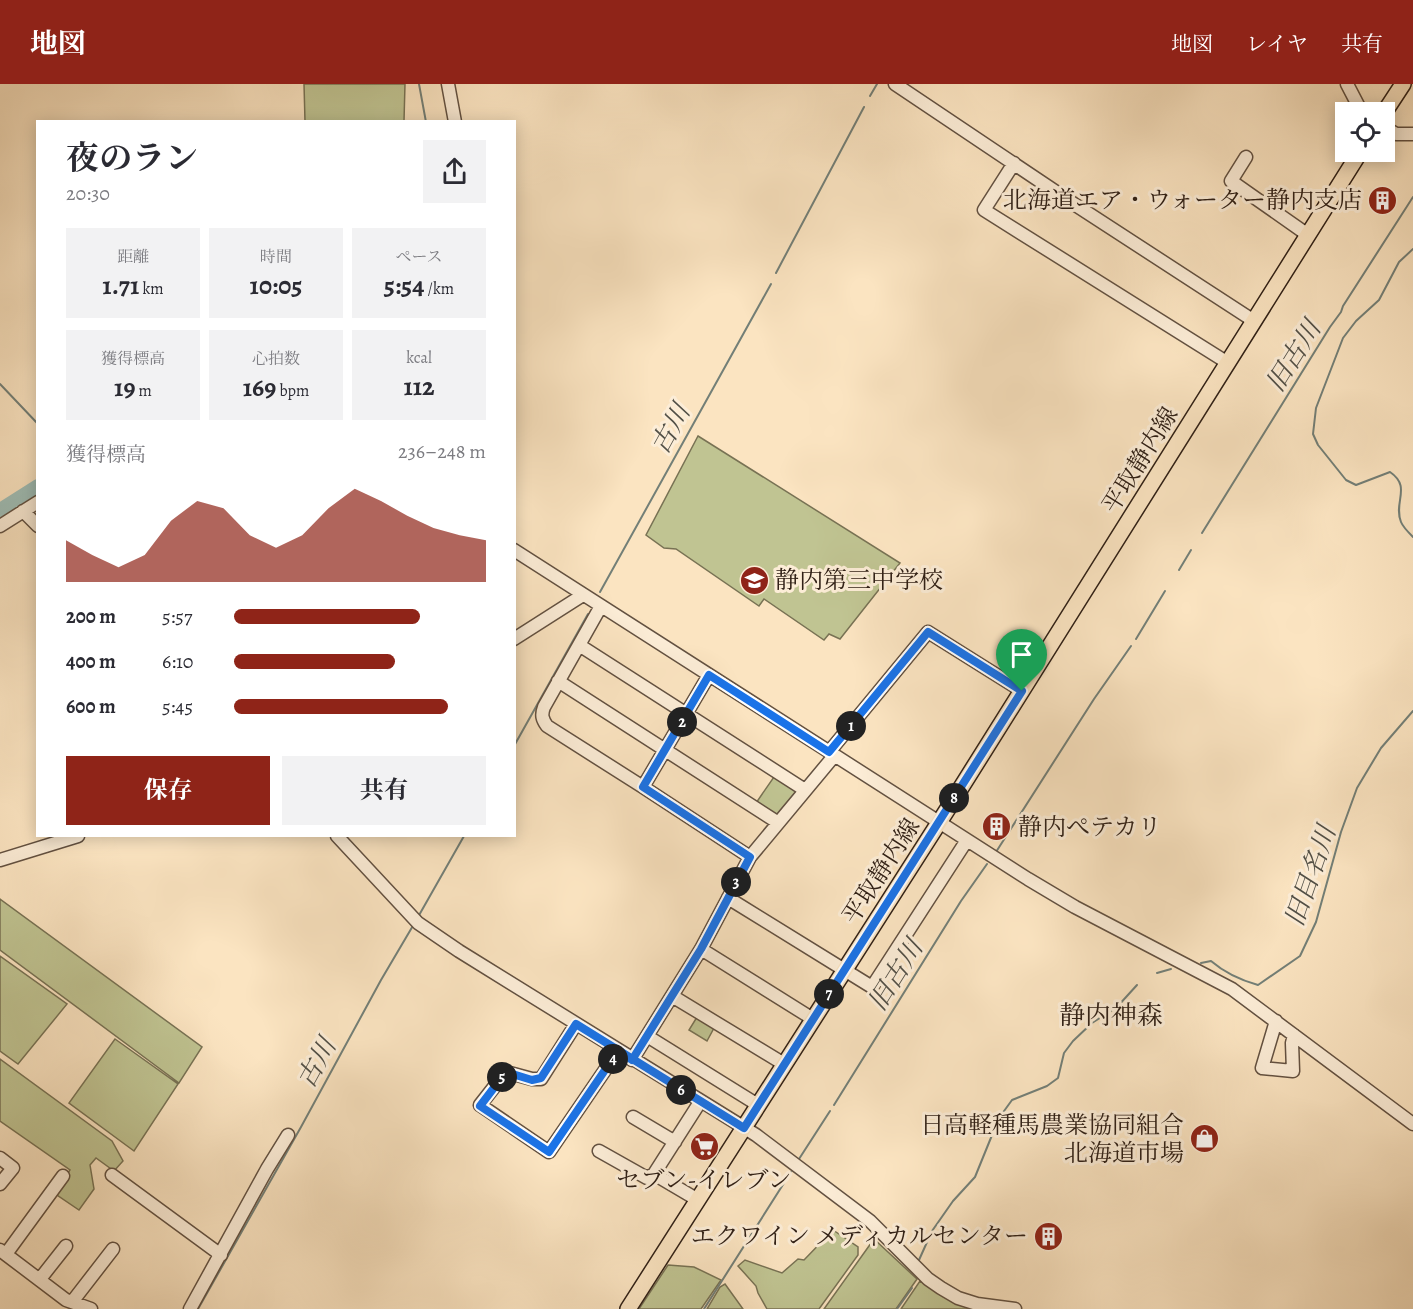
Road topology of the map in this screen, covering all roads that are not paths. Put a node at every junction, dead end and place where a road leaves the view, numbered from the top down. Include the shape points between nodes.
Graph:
1 (448, 84) edge
2 (895, 84) edge
3 (1347, 84) edge
4 (1402, 86) edge
5 (1356, 102) edge
6 (1391, 102) edge
7 (455, 120) edge
8 (1395, 133) edge
9 (1413, 134) edge
10 (1246, 157) dead end
11 (1354, 162) edge
12 (1014, 163) junction
13 (1308, 235) junction
14 (1254, 321) junction
15 (1228, 363) junction
16 (36, 503) edge
17 (23, 511) junction
18 (36, 524) edge
19 (0, 525) edge
20 (516, 551) edge
21 (583, 595) junction
22 (601, 606) junction
23 (516, 638) edge
24 (579, 645) junction
25 (709, 675) junction
26 (558, 681) junction
27 (1022, 691) junction
28 (686, 714) junction
29 (665, 751) junction
30 (832, 754) junction
31 (643, 787) junction
32 (805, 790) junction
33 (777, 822) junction
34 (939, 822) junction
35 (75, 837) edge
36 (338, 837) edge
37 (967, 840) junction
38 (750, 857) junction
39 (0, 861) edge
40 (728, 898) junction
41 (701, 949) junction
42 (844, 970) junction
43 (672, 996) junction
44 (813, 1019) junction
45 (1276, 1022) junction
46 (576, 1024) junction
47 (1294, 1035) junction
48 (647, 1036) junction
49 (618, 1051) junction
50 (632, 1060) junction
51 (784, 1064) junction
52 (700, 1102) junction
53 (758, 1105) junction
54 (633, 1117) dead end
55 (1413, 1124) edge
56 (744, 1128) junction
57 (288, 1135) dead end
58 (675, 1142) junction
59 (599, 1150) dead end
60 (0, 1158) edge
61 (654, 1174) junction
62 (112, 1175) dead end
63 (63, 1176) dead end
64 (0, 1184) edge
65 (698, 1200) junction
66 (66, 1246) dead end
67 (112, 1249) dead end
68 (3, 1252) edge
69 (221, 1255) junction
70 (40, 1279) junction
71 (72, 1302) junction
72 (92, 1309) edge
73 (190, 1309) edge
74 (628, 1309) edge
75 (1016, 1309) edge

1 - 7 street
2 - 12 street
3 - 5 street
4 - 6 main road
8 - 9 street
10 - 13 street via 1231,182
11 - 13 main road, 平取静内線
12 - 14 street
12 - 15 street via 984,210
13 - 14 main road, 平取静内線
14 - 15 main road, 平取静内線
15 - 27 main road, 平取静内線
16 - 17 street
17 - 18 street
17 - 19 street
20 - 21 street
21 - 22 street
21 - 23 street
22 - 24 street
22 - 25 street
24 - 26 street
24 - 28 street
25 - 28 street
25 - 30 street
26 - 29 street
26 - 31 street via 542,714 547,726
27 - 30 street via 928,632
27 - 34 main road, 平取静内線
28 - 29 street
28 - 32 street
29 - 31 street
29 - 33 street
30 - 32 street
30 - 34 street
31 - 38 street
32 - 33 street
33 - 38 street
34 - 37 street
34 - 42 main road, 平取静内線
35 - 39 street
36 - 46 street via 416,920
37 - 42 street via 872,987
37 - 45 street via 1075,907 1232,989
38 - 40 street
40 - 41 street
40 - 42 street
41 - 43 street
41 - 44 street
42 - 44 main road, 平取静内線
43 - 48 street
43 - 51 street
44 - 51 main road, 平取静内線
45 - 47 street
45 - 47 street via 1262,1068 1293,1071
46 - 49 street
46 - 49 street via 541,1078 532,1080 506,1072 480,1106 549,1152
47 - 55 street
48 - 50 street
48 - 53 street
49 - 50 street
50 - 52 street
51 - 53 main road, 平取静内線
52 - 56 street
52 - 58 street
53 - 56 main road, 平取静内線
54 - 58 street
56 - 65 main road, 平取静内線
56 - 75 street via 870,1221 934,1283 958,1298
57 - 69 street
58 - 61 street
59 - 61 street via 647,1178
60 - 64 street via 13,1168
61 - 65 street
62 - 69 street
63 - 68 street
65 - 74 main road, 平取静内線
66 - 70 street
67 - 71 street
68 - 70 street
69 - 73 street
70 - 71 street
71 - 72 street

